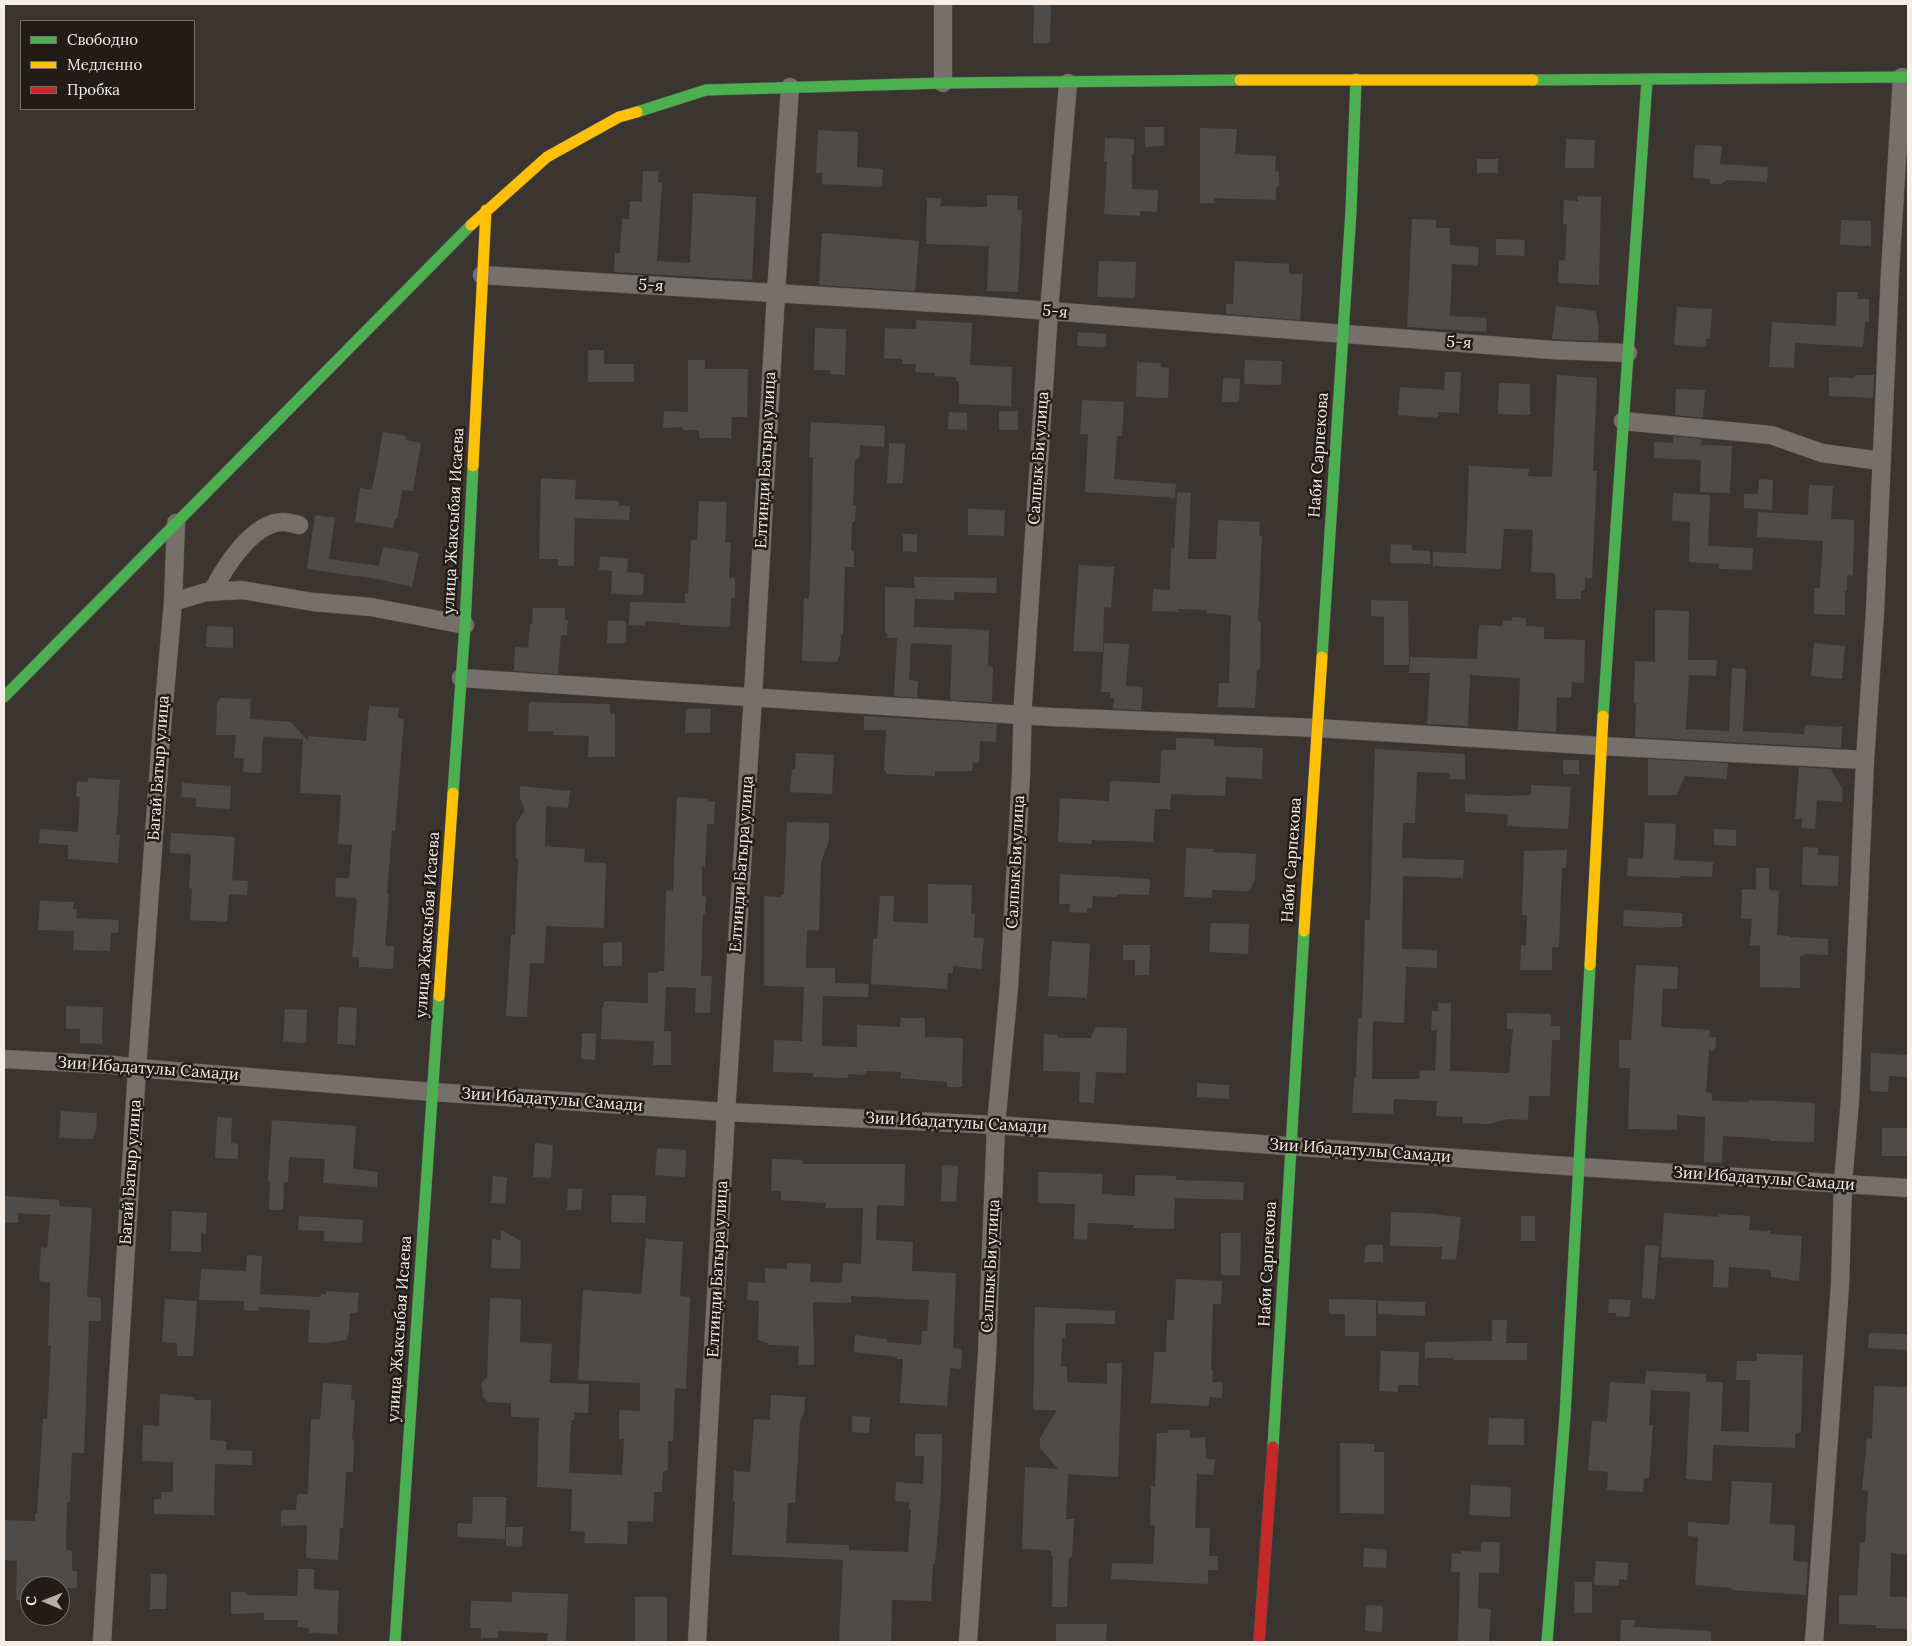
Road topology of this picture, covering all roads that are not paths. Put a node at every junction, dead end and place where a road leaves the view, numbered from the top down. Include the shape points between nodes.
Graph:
1 (944, 4) edge
2 (1905, 77) edge
3 (1356, 79) junction
4 (1647, 80) junction
5 (1068, 82) junction
6 (943, 83) junction
7 (790, 87) junction
8 (486, 210) junction
9 (482, 275) junction
10 (776, 293) junction
11 (1049, 311) junction
12 (1342, 334) junction
13 (1628, 353) junction
14 (1623, 421) junction
15 (1882, 461) junction
16 (176, 523) junction
17 (299, 525) dead end
18 (212, 592) junction
19 (173, 602) junction
20 (465, 625) junction
21 (462, 678) junction
22 (753, 696) junction
23 (4, 698) edge
24 (1022, 716) junction
25 (1316, 728) junction
26 (1601, 746) junction
27 (1865, 760) junction
28 (4, 1059) edge
29 (137, 1068) junction
30 (433, 1092) junction
31 (726, 1112) junction
32 (996, 1125) junction
33 (1290, 1146) junction
34 (1580, 1167) junction
35 (1843, 1183) junction
36 (1908, 1188) edge
37 (102, 1642) edge
38 (394, 1642) edge
39 (696, 1642) edge
40 (968, 1642) edge
41 (1259, 1642) edge
42 (1547, 1642) edge
43 (1814, 1642) edge

1 - 6 street
2 - 4 street
2 - 15 street via 1890,273
3 - 4 street
3 - 5 street
3 - 12 street, Наби Сарпекова
4 - 13 street
5 - 6 street
5 - 11 street, Салпык Би улица
6 - 7 street
7 - 8 street via 706,90 619,117 547,157
7 - 10 street, Елтинди Батыра улица
8 - 9 street, улица Жаксыбая Исаева
8 - 16 street
9 - 10 street, 5-я
9 - 20 street, улица Жаксыбая Исаева
10 - 11 street, 5-я
10 - 22 street, Елтинди Батыра улица
11 - 12 street, 5-я
11 - 24 street, Салпык Би улица
12 - 13 street, 5-я
12 - 25 street, Наби Сарпекова
13 - 14 street
14 - 15 street via 1771,436 1822,452
14 - 26 street
15 - 27 street
16 - 19 street, Багай Батыр улица
16 - 23 street
17 - 18 street via 282,522 266,526 256,533 227,566
18 - 19 street
18 - 20 street via 242,590 313,602 371,607
19 - 29 street, Багай Батыр улица
20 - 21 street, улица Жаксыбая Исаева
21 - 22 street
21 - 30 street, улица Жаксыбая Исаева
22 - 24 street
22 - 31 street, Елтинди Батыра улица
24 - 25 street
24 - 32 street, Салпык Би улица via 1009,987
25 - 26 street
25 - 33 street, Наби Сарпекова
26 - 27 street
26 - 34 street
27 - 35 street via 1850,1100
28 - 29 street, Зии Ибадатулы Самади
29 - 30 street, Зии Ибадатулы Самади
29 - 37 street, Багай Батыр улица
30 - 31 street, Зии Ибадатулы Самади
30 - 38 street, улица Жаксыбая Исаева
31 - 32 street, Зии Ибадатулы Самади
31 - 39 street, Елтинди Батыра улица
32 - 33 street, Зии Ибадатулы Самади
32 - 40 street, Салпык Би улица via 987,1354
33 - 34 street, Зии Ибадатулы Самади
33 - 41 street, Наби Сарпекова
34 - 35 street, Зии Ибадатулы Самади
34 - 42 street
35 - 36 street, Зии Ибадатулы Самади
35 - 43 street via 1840,1284

